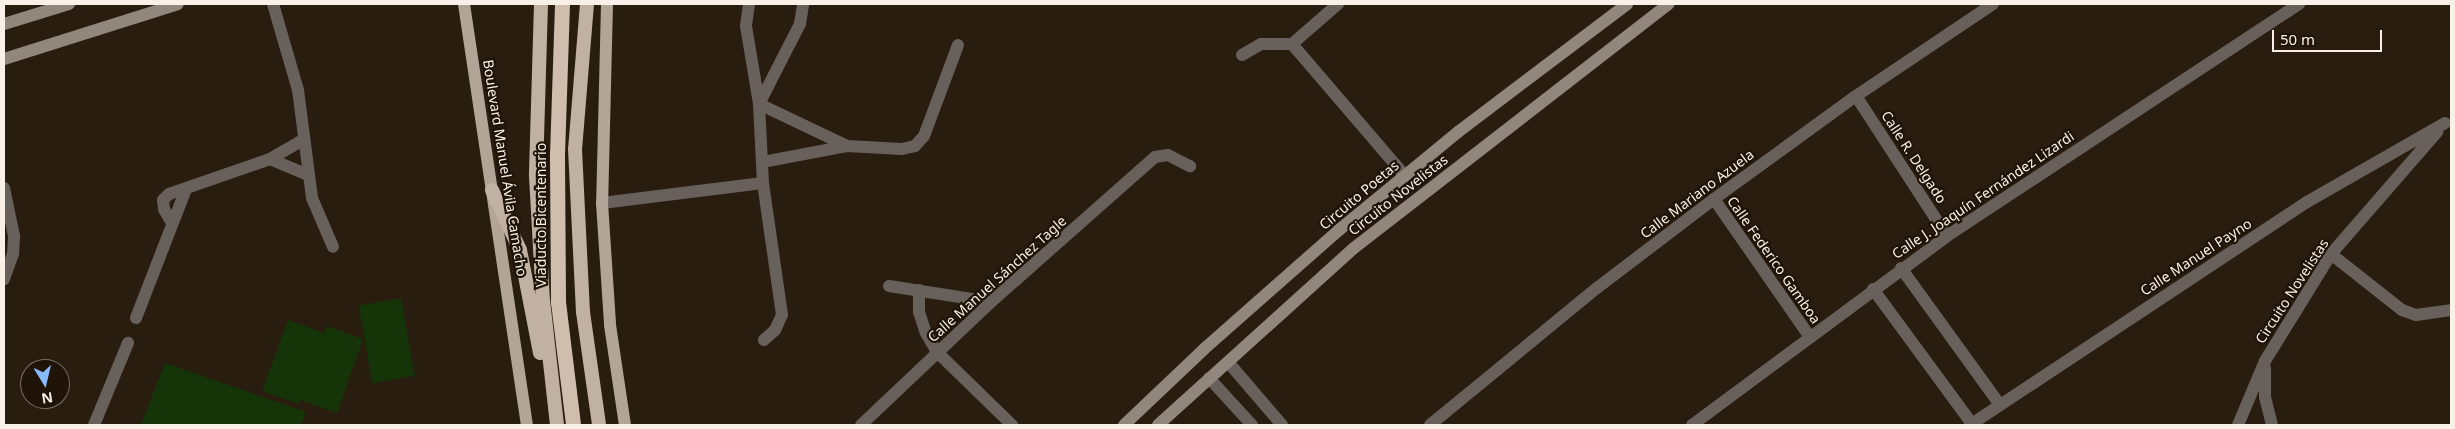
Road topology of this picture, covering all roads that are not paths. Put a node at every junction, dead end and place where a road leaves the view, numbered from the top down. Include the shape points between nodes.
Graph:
1 (69, 4) edge
2 (178, 4) edge
3 (273, 4) edge
4 (464, 4) edge
5 (541, 4) edge
6 (562, 4) edge
7 (587, 4) edge
8 (607, 4) edge
9 (749, 4) edge
10 (803, 4) edge
11 (1338, 4) edge
12 (1627, 4) edge
13 (1668, 4) edge
14 (1994, 4) edge
15 (2300, 4) edge
16 (4, 24) edge
17 (1292, 44) junction
18 (958, 45) dead end
19 (1242, 56) dead end
20 (4, 59) edge
21 (1856, 96) junction
22 (759, 104) junction
23 (2448, 121) edge
24 (304, 139) junction
25 (847, 146) junction
26 (270, 159) junction
27 (762, 162) junction
28 (1190, 166) dead end
29 (308, 175) junction
30 (1405, 176) junction
31 (762, 183) junction
32 (4, 188) edge
33 (186, 189) junction
34 (492, 190) junction
35 (1714, 199) junction
36 (602, 203) junction
37 (172, 224) junction
38 (1947, 236) junction
39 (9, 238) edge
40 (333, 247) dead end
41 (2332, 254) junction
42 (1901, 268) junction
43 (4, 279) edge
44 (889, 286) dead end
45 (1873, 289) junction
46 (918, 290) junction
47 (991, 302) junction
48 (2451, 310) edge
49 (136, 318) dead end
50 (1810, 337) junction
51 (764, 340) dead end
52 (128, 343) dead end
53 (937, 352) junction
54 (2265, 361) junction
55 (1228, 362) junction
56 (1209, 378) junction
57 (2000, 405) junction
58 (1971, 424) edge
59 (94, 425) edge
60 (527, 425) edge
61 (556, 425) edge
62 (573, 425) edge
63 (599, 425) edge
64 (625, 425) edge
65 (861, 425) edge
66 (1012, 425) edge
67 (1124, 425) edge
68 (1158, 425) edge
69 (1252, 425) edge
70 (1282, 425) edge
71 (1430, 425) edge
72 (1692, 425) edge
73 (2238, 425) edge
74 (2272, 425) edge

1 - 16 main road
2 - 20 main road
3 - 24 street via 290,58
4 - 34 main road, Boulevard Manuel Ávila Camacho
5 - 61 highway, Boulevard Manuel Ávila Camacho via 536,176 542,300
6 - 62 highway, Viaducto Bicentenario via 556,156 558,302
7 - 63 highway via 575,149 583,312
8 - 36 main road
9 - 22 street via 746,26
10 - 22 street via 800,24
11 - 17 street
12 - 30 main road, Circuito Poetas
13 - 55 main road, Circuito Novelistas via 1354,248
14 - 21 street, Calle Mariano Azuela
15 - 38 street, Calle J. Joaquín Fernández Lizardi
17 - 19 street via 1277,41 1261,44
17 - 30 street
18 - 25 street via 924,136 915,146 902,149
21 - 35 street, Calle Mariano Azuela
21 - 38 street, Calle R. Delgado
22 - 25 street
22 - 27 street
23 - 41 street, Circuito Novelistas
23 - 57 street, Calle Manuel Payno via 2307,202
24 - 26 street
24 - 29 street
25 - 27 street
26 - 29 street
26 - 33 street
27 - 31 street
28 - 47 street, Calle Manuel Sánchez Tagle via 1168,155 1155,157
29 - 40 street via 312,198
30 - 67 main road, Circuito Poetas via 1204,349
31 - 36 street
31 - 51 street via 782,315 776,330
32 - 39 street
33 - 37 street
33 - 37 street via 176,191 164,200 164,208
34 - 60 main road, Boulevard Manuel Ávila Camacho
34 - 61 highway via 520,250
35 - 50 street, Calle Federico Gamboa
35 - 71 street, Calle Mariano Azuela via 1597,288
36 - 64 main road via 610,325
37 - 49 street
38 - 42 street, Calle J. Joaquín Fernández Lizardi
39 - 43 street via 14,254
41 - 48 street via 2402,310 2416,315
41 - 54 street, Circuito Novelistas
42 - 45 street, Calle J. Joaquín Fernández Lizardi
42 - 57 street
44 - 46 street
45 - 50 street, Calle J. Joaquín Fernández Lizardi
45 - 58 street
46 - 47 street
46 - 53 street via 919,312
47 - 53 street, Calle Manuel Sánchez Tagle
50 - 72 street, Calle J. Joaquín Fernández Lizardi
52 - 59 street
53 - 65 street, Calle Manuel Sánchez Tagle
53 - 66 street
54 - 73 street, Circuito Novelistas
54 - 74 street via 2265,397
55 - 56 main road, Circuito Novelistas
55 - 70 street
56 - 68 main road, Circuito Novelistas
56 - 69 street
57 - 58 street, Calle Manuel Payno

